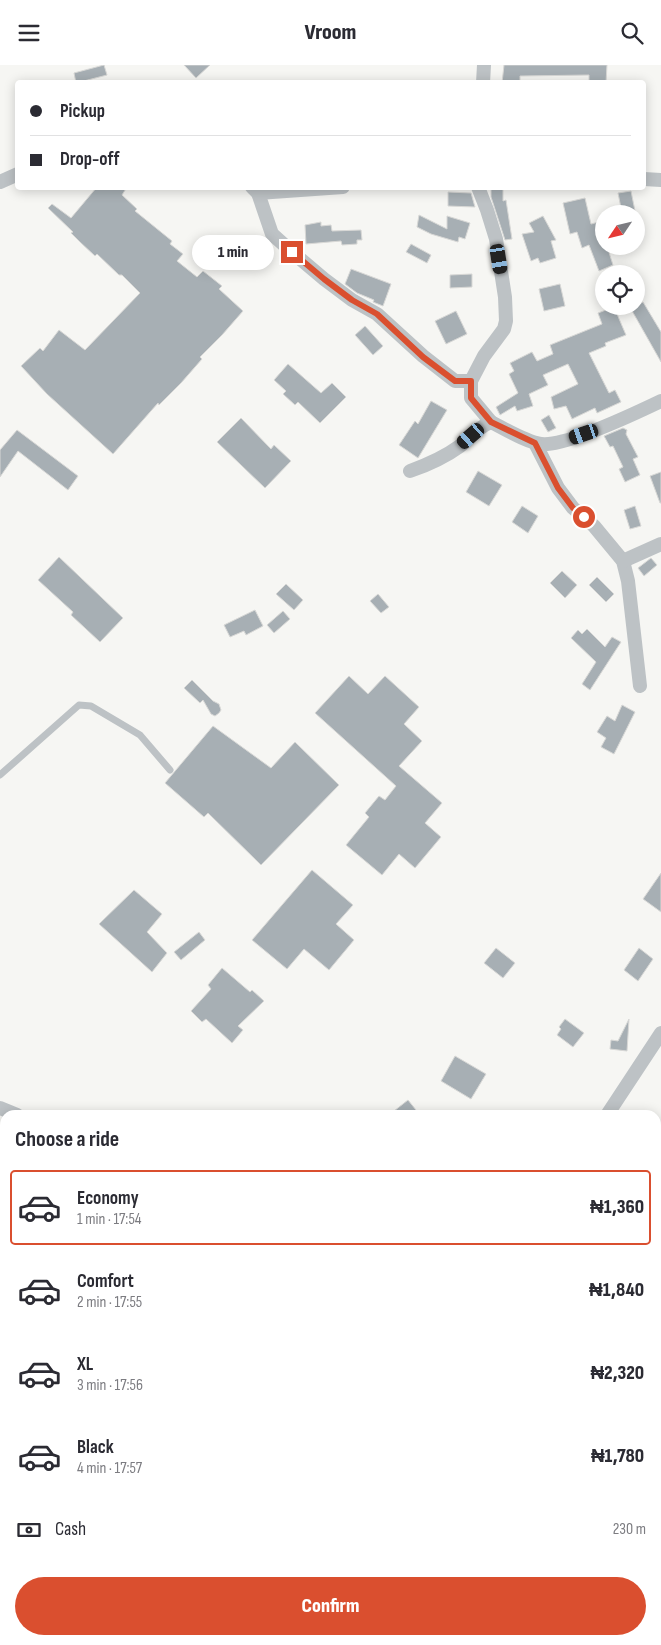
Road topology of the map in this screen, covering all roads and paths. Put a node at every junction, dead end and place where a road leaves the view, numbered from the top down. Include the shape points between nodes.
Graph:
1 (484, 65) edge
2 (482, 80) edge
3 (15, 175) edge
4 (646, 179) edge
5 (661, 180) edge
6 (0, 182) edge
7 (255, 190) edge
8 (479, 190) edge
9 (471, 381) junction
10 (661, 401) edge
11 (491, 422) junction
12 (535, 443) junction
13 (410, 471) dead end
14 (661, 544) edge
15 (623, 561) junction
16 (640, 686) dead end
17 (170, 770) dead end
18 (0, 775) edge
19 (661, 1033) edge
20 (610, 1110) edge

1 - 2 street
3 - 6 street
4 - 5 street
7 - 9 street via 272,234 292,252 352,300 377,314 423,357 455,381
8 - 9 street via 496,239 506,321
9 - 11 street via 471,398
10 - 12 street via 555,444
11 - 12 street
11 - 13 street via 430,464
12 - 15 street via 558,488
14 - 15 street
15 - 16 street
17 - 18 lane via 140,735 91,706 79,705
19 - 20 street

